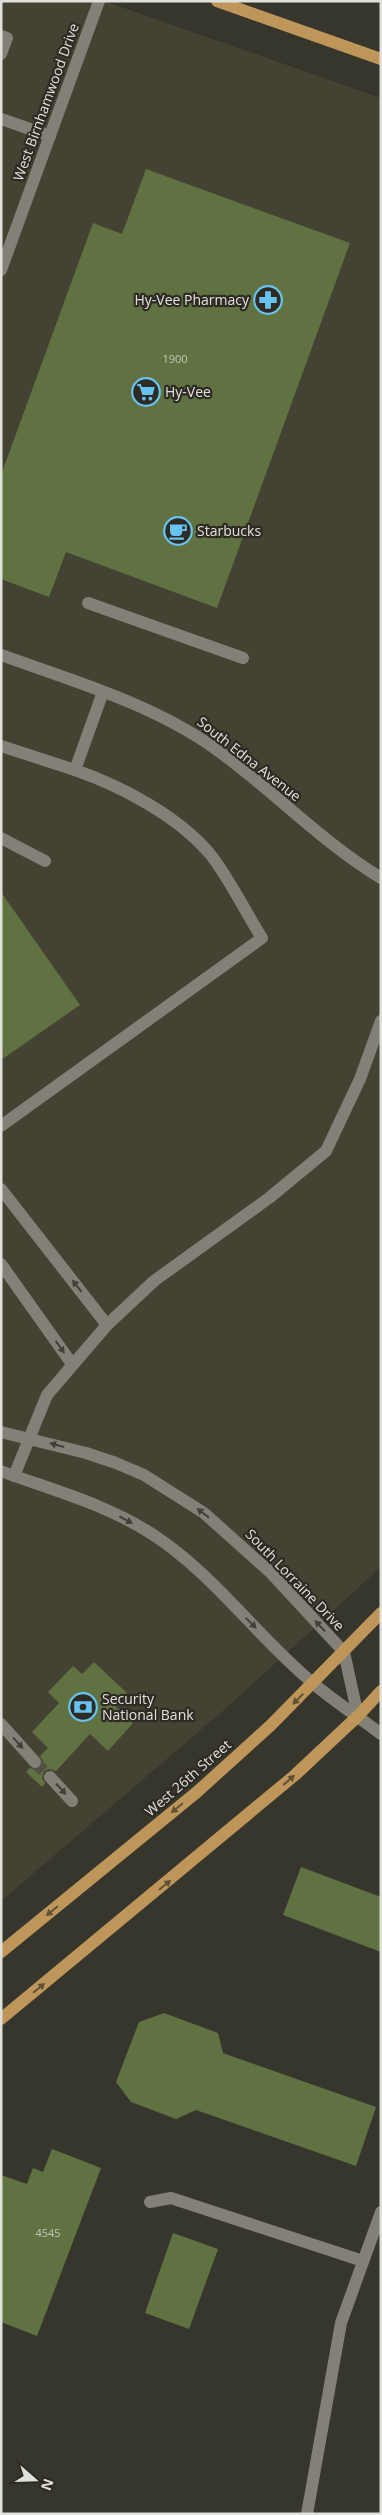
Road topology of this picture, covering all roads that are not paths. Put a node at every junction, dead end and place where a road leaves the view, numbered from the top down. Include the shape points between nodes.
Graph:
1 (99, 1) edge
2 (217, 1) edge
3 (1, 36) edge
4 (1, 54) edge
5 (381, 59) edge
6 (1, 119) edge
7 (50, 136) junction
8 (1, 270) edge
9 (88, 603) dead end
10 (1, 655) edge
11 (243, 658) dead end
12 (103, 692) junction
13 (1, 746) edge
14 (76, 770) junction
15 (1, 838) edge
16 (45, 861) dead end
17 (381, 878) edge
18 (381, 1021) edge
19 (1, 1126) edge
20 (1, 1188) edge
21 (1, 1264) edge
22 (107, 1325) junction
23 (72, 1364) junction
24 (1, 1432) edge
25 (29, 1438) junction
26 (1, 1471) edge
27 (14, 1476) junction
28 (381, 1613) edge
29 (344, 1652) junction
30 (313, 1684) junction
31 (381, 1691) edge
32 (358, 1716) junction
33 (1, 1724) edge
34 (381, 1734) edge
35 (35, 1762) tunnel mouth
36 (50, 1777) tunnel mouth
37 (72, 1801) dead end
38 (1, 1952) edge
39 (1, 2019) edge
40 (150, 2202) dead end
41 (381, 2212) edge
42 (363, 2261) junction
43 (307, 2514) edge

1 - 7 street, West Birnhamwood Drive
2 - 5 main road
3 - 4 street via 6,38
6 - 7 street
7 - 8 street, West Birnhamwood Drive
9 - 11 street
10 - 12 street, South Edna Avenue
12 - 14 street
12 - 17 street, South Edna Avenue via 154,713 213,747 349,858
13 - 14 street
14 - 19 street via 110,782 180,826 210,854 262,938
15 - 16 street
18 - 22 street via 360,1079 326,1151 269,1198 154,1281
22 -> 20 street
21 -> 23 street
22 - 23 street
23 - 25 street via 47,1395
24 - 25 street, South Lorraine Drive
25 - 27 street
29 -> 25 street, South Lorraine Drive via 270,1572 204,1513 144,1475 116,1463
26 - 27 street
27 -> 30 street via 82,1500 152,1534 198,1571
28 - 29 main road, West 26th Street
29 - 30 main road, West 26th Street
29 - 32 street, South Lorraine Drive
30 - 32 street
30 -> 38 main road, West 26th Street via 197,1792
31 - 32 main road
32 - 34 street
39 -> 32 main road via 206,1852
33 -> 35 street
36 -> 37 street
40 - 42 street via 171,2198
41 - 42 street
42 - 43 street via 341,2323

